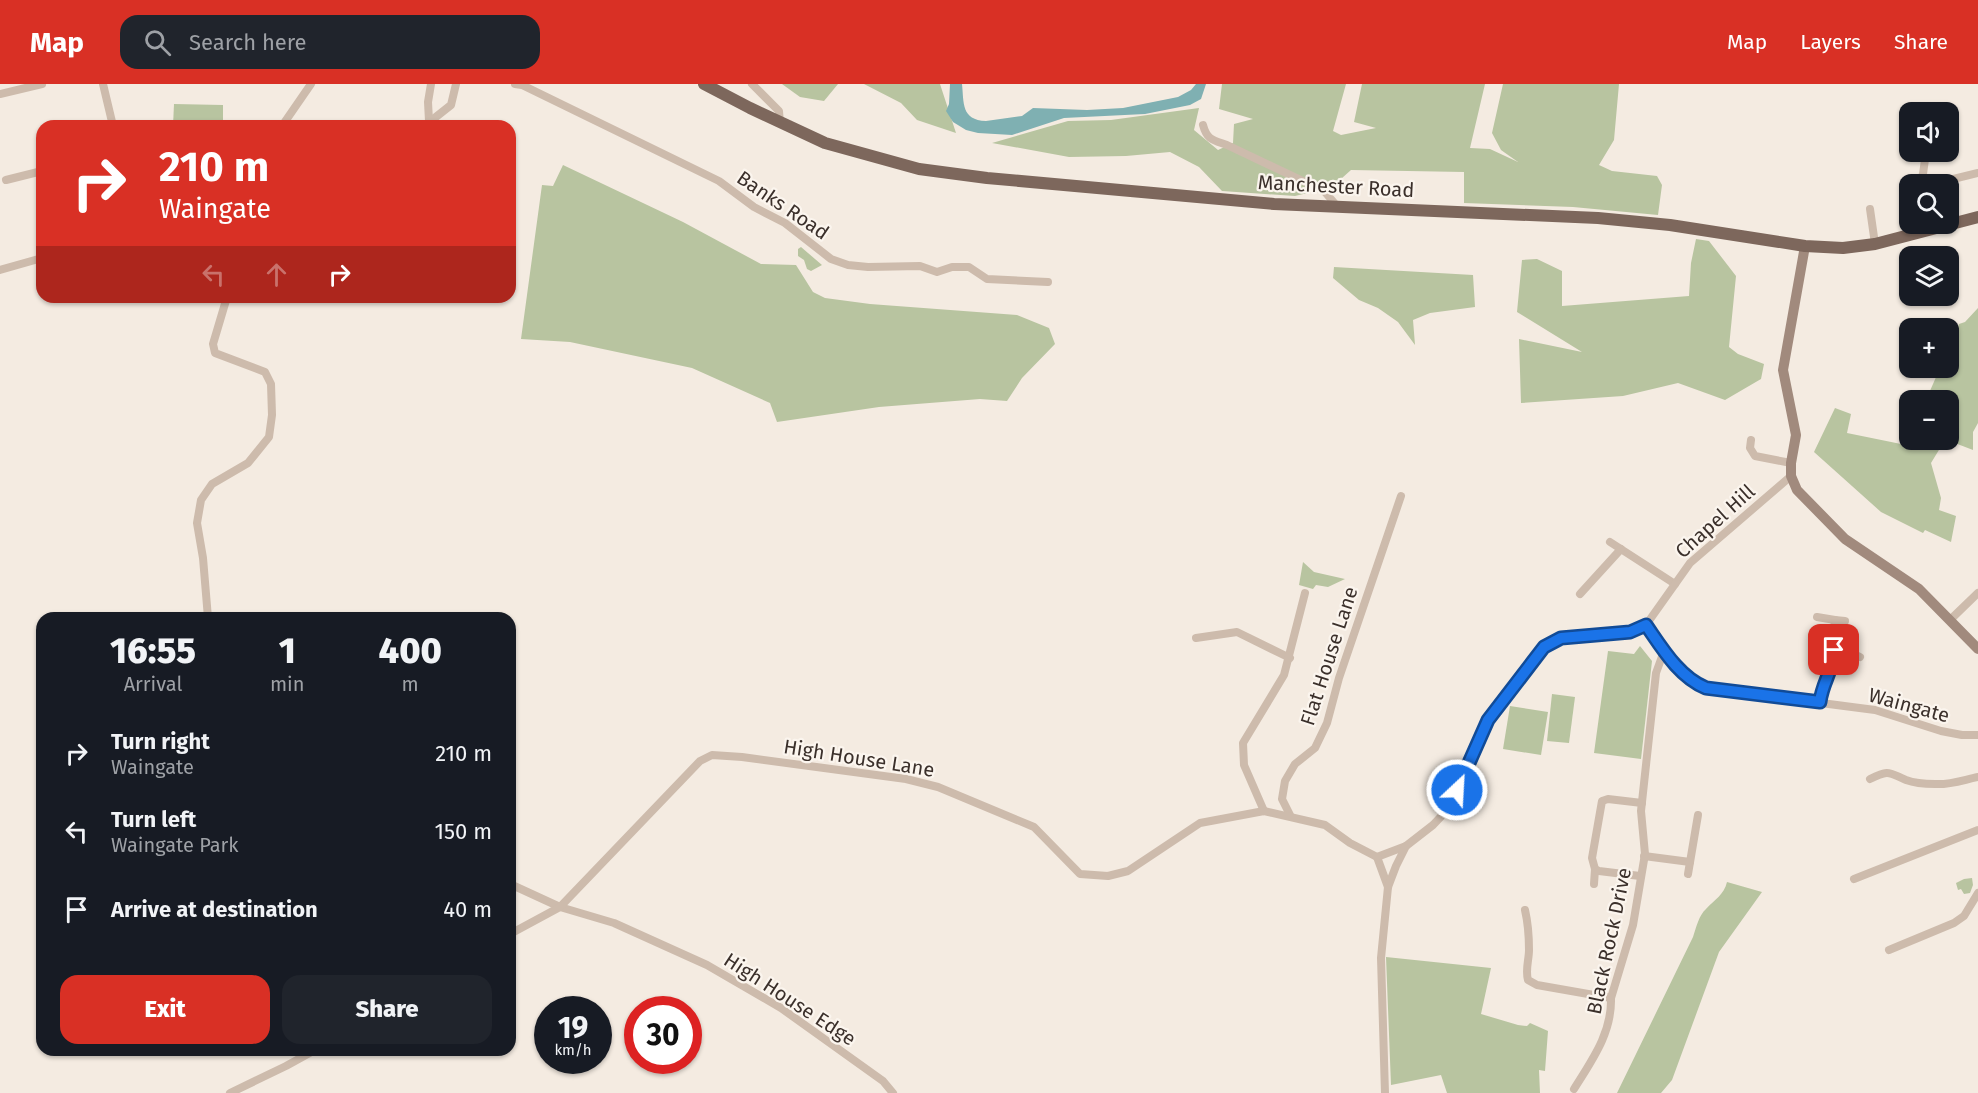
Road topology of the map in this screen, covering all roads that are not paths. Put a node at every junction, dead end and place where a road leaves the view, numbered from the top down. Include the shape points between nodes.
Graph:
1 (42, 84) edge
2 (103, 84) edge
3 (311, 84) edge
4 (431, 84) edge
5 (456, 84) edge
6 (515, 84) edge
7 (705, 84) edge
8 (752, 84) edge
9 (0, 94) edge
10 (112, 120) edge
11 (286, 120) edge
12 (429, 120) edge
13 (431, 120) edge
14 (780, 123) junction
15 (1203, 124) dead end
16 (36, 172) edge
17 (1978, 173) edge
18 (1959, 178) edge
19 (6, 180) dead end
20 (1337, 206) junction
21 (1870, 209) dead end
22 (1978, 218) edge
23 (1959, 221) edge
24 (1902, 234) edge
25 (1875, 244) junction
26 (1805, 246) junction
27 (36, 260) edge
28 (0, 270) edge
29 (1048, 282) dead end
30 (225, 303) edge
31 (1750, 440) dead end
32 (1791, 463) junction
33 (1791, 476) junction
34 (1401, 496) dead end
35 (1610, 542) dead end
36 (1621, 549) junction
37 (1675, 584) junction
38 (1978, 592) edge
39 (1305, 593) dead end
40 (1580, 594) dead end
41 (207, 612) edge
42 (1817, 617) dead end
43 (1835, 620) junction
44 (1950, 620) junction
45 (1845, 621) dead end
46 (1646, 625) junction
47 (1196, 638) dead end
48 (1834, 650) junction
49 (1978, 650) edge
50 (1664, 651) junction
51 (1860, 657) dead end
52 (1290, 658) junction
53 (1820, 702) junction
54 (1978, 735) edge
55 (1978, 777) edge
56 (1870, 779) dead end
57 (1642, 803) junction
58 (1264, 811) junction
59 (1698, 815) dead end
60 (1290, 816) junction
61 (1978, 830) edge
62 (1406, 846) junction
63 (1644, 856) junction
64 (1377, 857) junction
65 (1690, 862) junction
66 (1595, 869) junction
67 (1688, 874) dead end
68 (1640, 876) junction
69 (1854, 879) dead end
70 (1594, 884) dead end
71 (516, 887) edge
72 (1389, 887) junction
73 (1978, 892) edge
74 (560, 907) junction
75 (1525, 910) dead end
76 (516, 931) edge
77 (1889, 950) dead end
78 (1611, 998) junction
79 (304, 1056) edge
80 (1574, 1089) dead end
81 (230, 1093) edge
82 (893, 1093) edge
83 (1385, 1093) edge

1 - 9 street
2 - 10 street
3 - 11 street
4 - 12 street
5 - 13 street via 451,105
6 - 29 street, Banks Road via 719,181 831,259 849,265 920,267 937,272 969,267 987,279
7 - 14 main road, Manchester Road
8 - 14 street via 779,111
14 - 20 main road, Manchester Road via 825,143 919,169 1274,204
15 - 20 street via 1205,135 1213,141 1324,191
16 - 19 street
17 - 18 street
20 - 26 main road, Manchester Road via 1598,218
21 - 25 street
22 - 23 main road, Manchester Road
24 - 25 main road, Manchester Road
25 - 26 main road, Manchester Road via 1843,248
26 - 32 street via 1783,370 1796,435
27 - 28 street
30 - 41 street via 213,344 215,353 265,372 272,384 272,415 269,437 248,463 212,484 201,500 197,523
31 - 32 street via 1755,456
32 - 33 street
33 - 37 street, Chapel Hill via 1690,563
33 - 44 street via 1797,490 1854,546 1919,589
34 - 60 street, Flat House Lane via 1327,723 1315,748 1295,764 1285,781 1282,799
35 - 36 street
36 - 37 street
36 - 40 street
37 - 46 street, Chapel Hill
38 - 44 street
39 - 52 street
42 - 43 street
43 - 45 street
43 - 48 street
44 - 49 street
46 - 50 street, Waingate
46 - 62 street via 1630,632 1561,638 1544,647 1488,720 1450,807
47 - 52 street via 1237,632
48 - 51 street
48 - 53 street
50 - 53 street, Waingate via 1695,684 1706,688
50 - 57 street, Black Rock Drive via 1656,673
52 - 58 street via 1244,743 1244,765
53 - 54 street, Waingate via 1875,710 1941,731
55 - 56 street via 1950,784 1906,780 1895,773 1882,773
57 - 63 street, Black Rock Drive
57 - 66 street via 1602,801 1592,858
58 - 60 street, High House Lane
58 - 74 street, High House Lane via 1200,823 1128,871 1108,876 1080,874 1034,828 938,787 906,779 712,755 700,761
59 - 65 street
60 - 64 street, High House Lane via 1325,825
61 - 69 street
62 - 64 street
62 - 72 street
63 - 65 street
63 - 68 street, Black Rock Drive
64 - 72 street
65 - 67 street
66 - 68 street
66 - 70 street
68 - 78 street, Black Rock Drive via 1633,925
71 - 74 street, High House Edge
72 - 83 street via 1381,958
73 - 77 street via 1964,916 1954,923
74 - 76 street
74 - 82 street, High House Edge via 614,922 707,965 781,1008 883,1081
75 - 78 street via 1528,980
78 - 80 street, Black Rock Drive via 1606,1034
79 - 81 street

